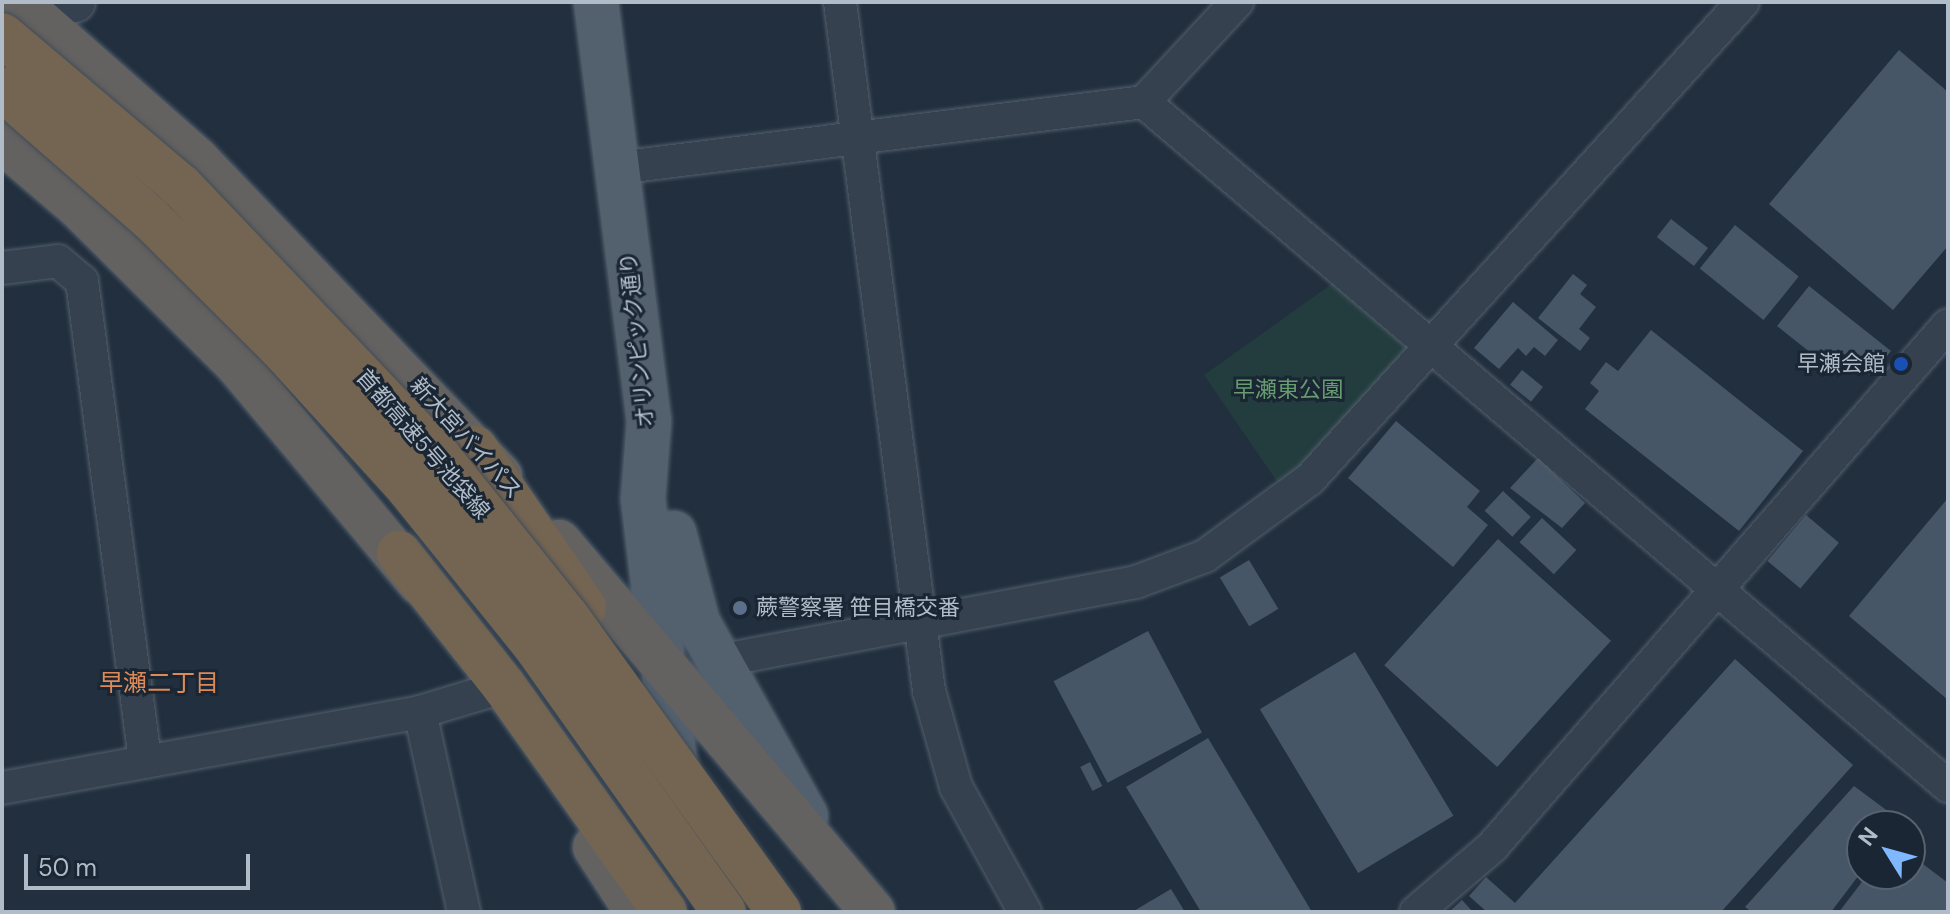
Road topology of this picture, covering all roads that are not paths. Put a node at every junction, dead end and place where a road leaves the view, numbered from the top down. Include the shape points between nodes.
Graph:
1 (75, 2) edge
2 (596, 2) edge
3 (840, 2) edge
4 (1237, 2) edge
5 (1743, 2) edge
6 (11, 12) edge
7 (2, 89) edge
8 (1144, 102) junction
9 (857, 138) junction
10 (2, 141) edge
11 (617, 168) junction
12 (2, 268) edge
13 (1948, 325) edge
14 (1430, 347) junction
15 (649, 421) junction
16 (475, 448) junction
17 (1717, 590) junction
18 (920, 623) junction
19 (660, 659) junction
20 (718, 661) junction
21 (499, 688) junction
22 (420, 712) junction
23 (145, 762) junction
24 (1948, 786) edge
25 (2, 788) edge
26 (824, 848) junction
27 (464, 912) edge
28 (637, 912) edge
29 (665, 912) edge
30 (712, 912) edge
31 (724, 912) edge
32 (779, 912) edge
33 (806, 912) edge
34 (873, 912) edge
35 (1025, 912) edge
36 (1416, 912) edge

1 - 6 street
2 - 11 main road, オリンピック通り
3 - 9 street
4 - 8 street
5 - 14 street
6 - 16 highway, 新大宮バイパス via 197,160
6 - 32 highway, 首都高速5号池袋線, bridge via 439,457 577,630
7 - 31 highway, 首都高速5号池袋線, bridge via 161,229 280,347 409,489 533,643
8 - 9 street
8 - 14 street
9 - 11 street
9 - 18 street
10 - 21 highway via 77,205 237,364 399,553
11 - 15 main road, オリンピック通り
12 - 23 street via 58,261 82,281
13 - 17 street
14 - 17 street
14 - 18 street via 1310,479 1205,556 1136,582
15 - 19 main road, オリンピック通り via 643,499
15 - 20 main road via 669,492 688,601
16 - 19 highway, 新大宮バイパス
16 - 33 highway
17 - 24 street
17 - 36 street via 1492,847
18 - 20 street
18 - 35 street via 929,691 956,787
19 - 26 highway, 新大宮バイパス
19 - 30 main road, オリンピック通り via 684,824
20 - 26 main road
21 - 22 street
21 - 28 highway
21 - 29 highway
22 - 23 street
22 - 27 street
23 - 25 street
26 - 34 highway, 新大宮バイパス

